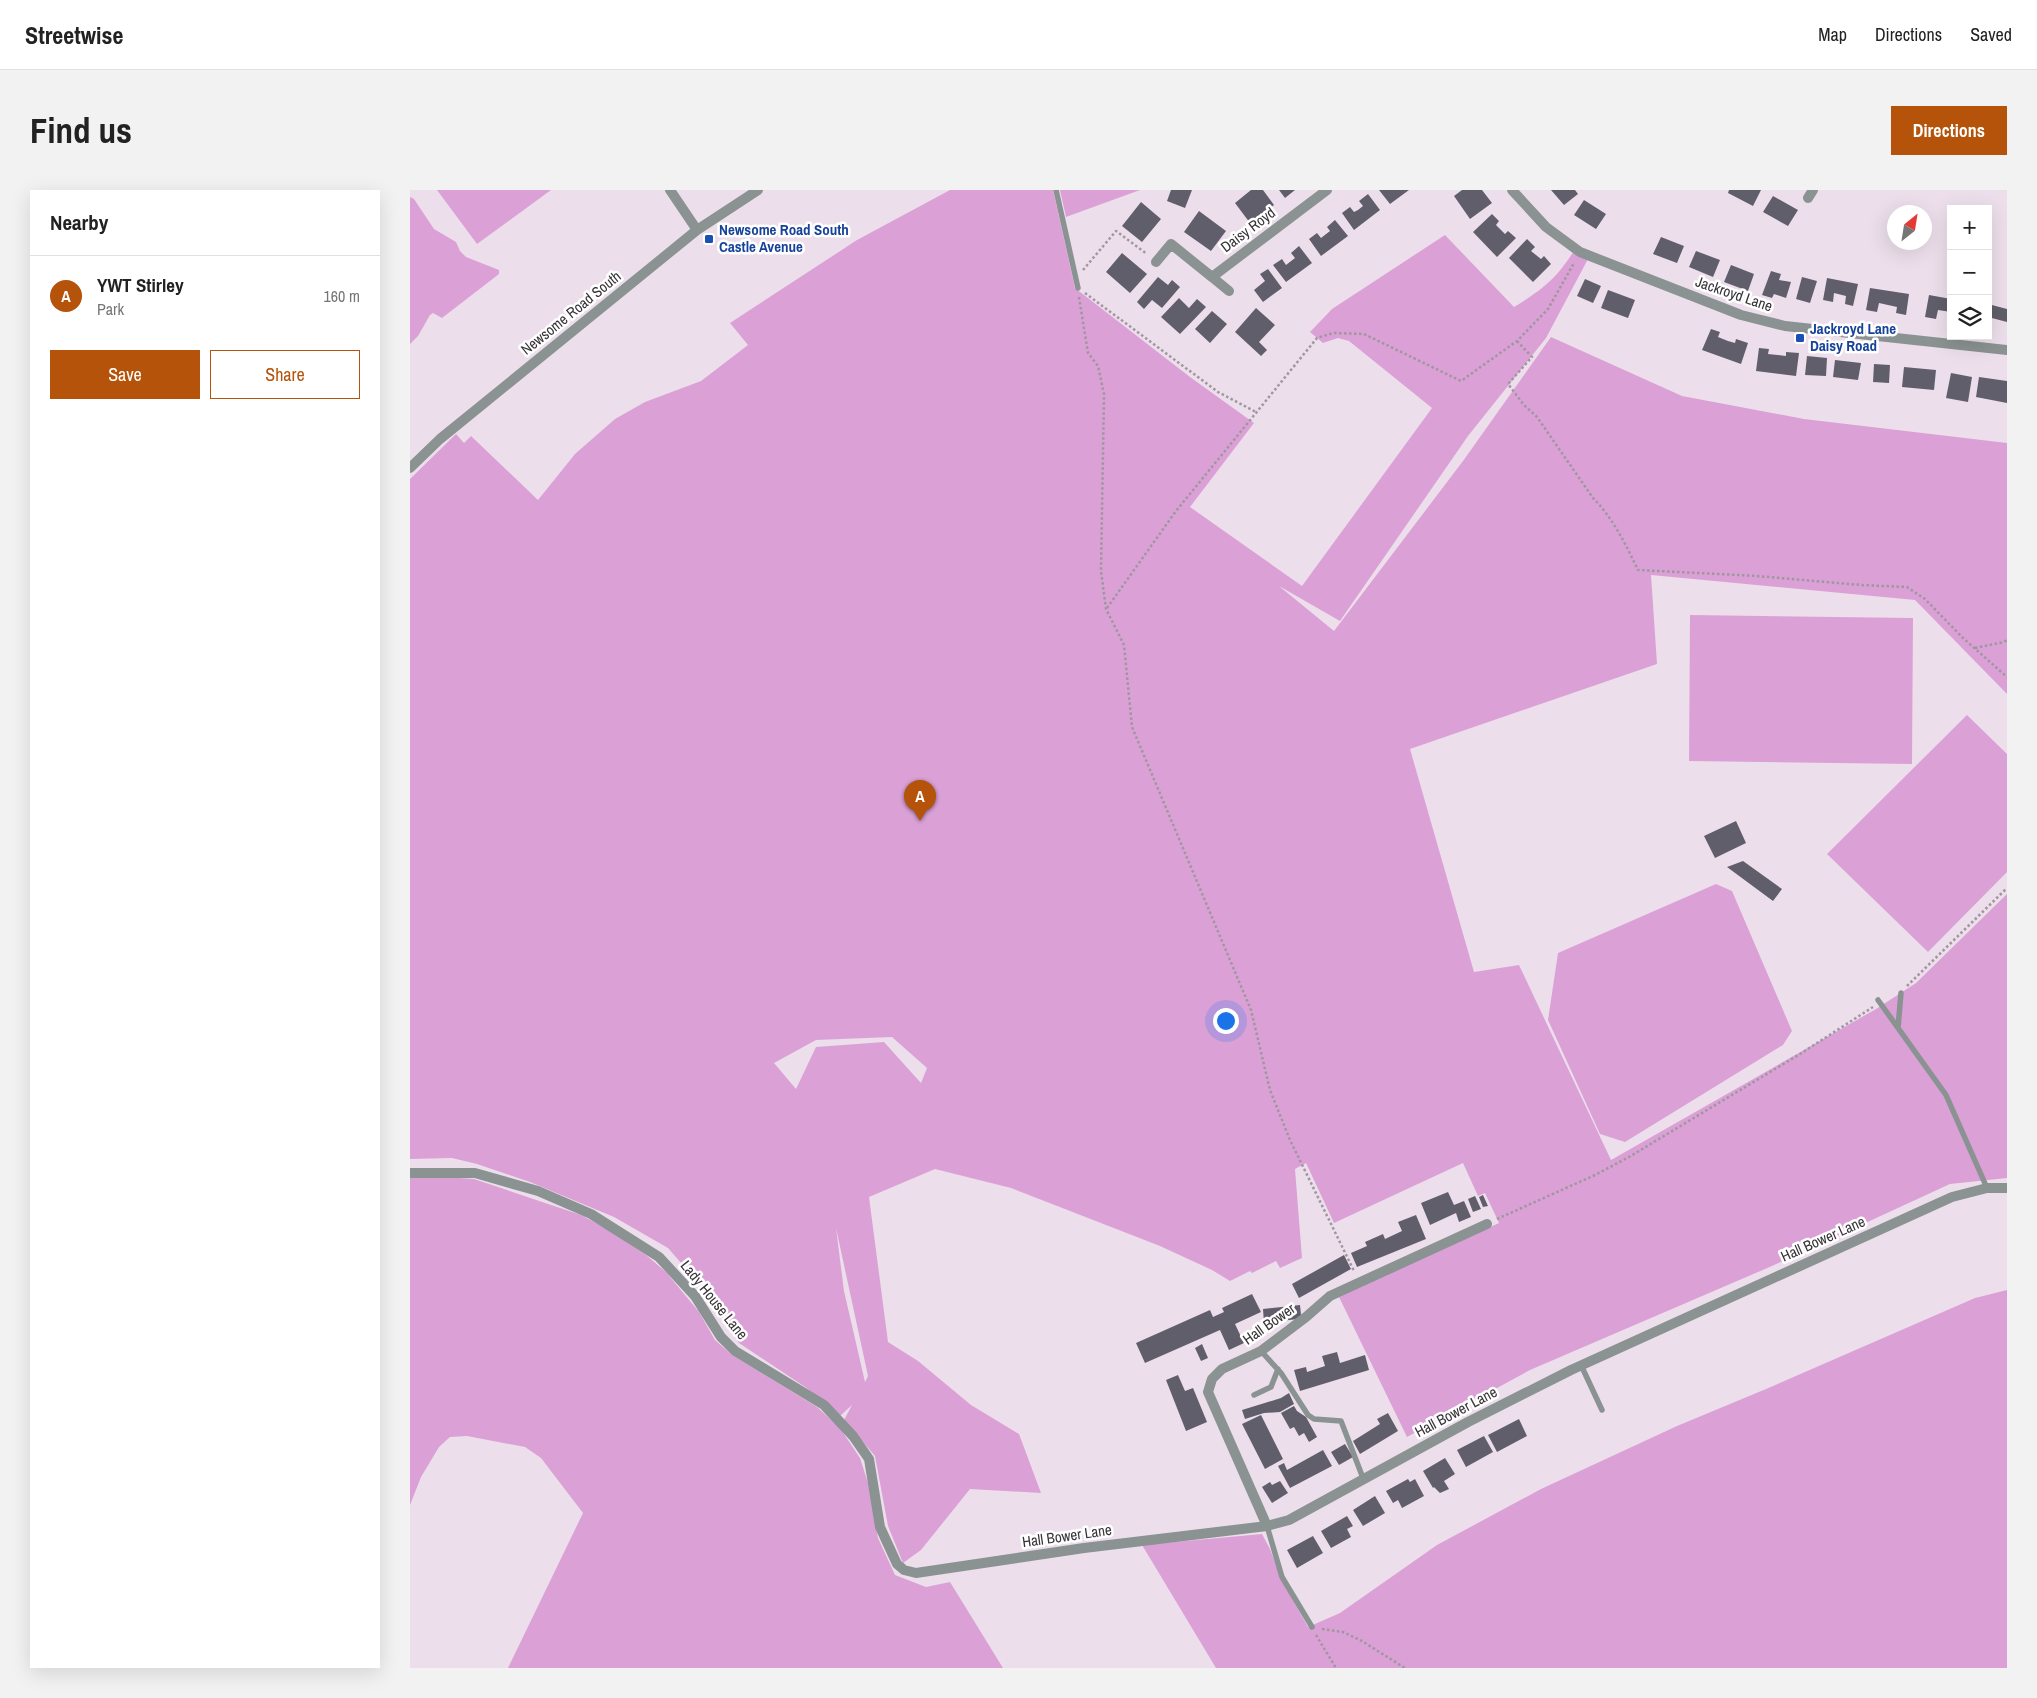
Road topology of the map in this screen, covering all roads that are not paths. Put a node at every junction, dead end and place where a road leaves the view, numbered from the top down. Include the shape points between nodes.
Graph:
1 (670, 190) edge
2 (758, 190) edge
3 (1056, 190) edge
4 (1327, 190) edge
5 (1512, 190) edge
6 (697, 230) junction
7 (1156, 262) road end
8 (1212, 277) junction
9 (1078, 288) road end
10 (1230, 291) dead end
11 (2007, 350) edge
12 (410, 468) edge
13 (1900, 993) road end
14 (1879, 1002) road end
15 (1898, 1028) junction
16 (410, 1173) edge
17 (1987, 1188) junction
18 (2007, 1188) edge
19 (1487, 1224) road end
20 (1261, 1351) junction
21 (1581, 1365) junction
22 (1278, 1369) junction
23 (1254, 1394) dead end
24 (1602, 1410) dead end
25 (1363, 1478) junction
26 (1268, 1526) junction
27 (897, 1564) joint
28 (1312, 1627) road end

1 - 6 street
2 - 6 street, Newsome Road South
3 - 9 lane
4 - 8 street, Daisy Royd
5 - 11 street, Jackroyd Lane via 1546,227 1580,252 1741,315 1776,324
6 - 12 street, Newsome Road South via 440,439
7 - 8 street via 1171,244
8 - 10 street
13 - 15 lane
14 - 15 lane
15 - 17 lane via 1946,1095
16 - 27 street, Lady House Lane via 475,1173 538,1191 591,1214 660,1257 694,1296 721,1337 736,1351 824,1405 853,1436 869,1459 880,1527
17 - 18 street, Hall Bower Lane
17 - 21 street, Hall Bower Lane via 1952,1197
19 - 20 street, Hall Bower via 1330,1296
20 - 22 lane
20 - 26 street, Hall Bower via 1222,1369 1212,1379 1208,1392
21 - 24 lane
21 - 25 street, Hall Bower Lane
22 - 23 lane via 1271,1388
22 - 25 lane via 1308,1416 1314,1420 1341,1421
25 - 26 street, Hall Bower Lane via 1289,1520
26 - 27 street, Hall Bower Lane via 1084,1548 916,1573
26 - 28 lane via 1282,1577

